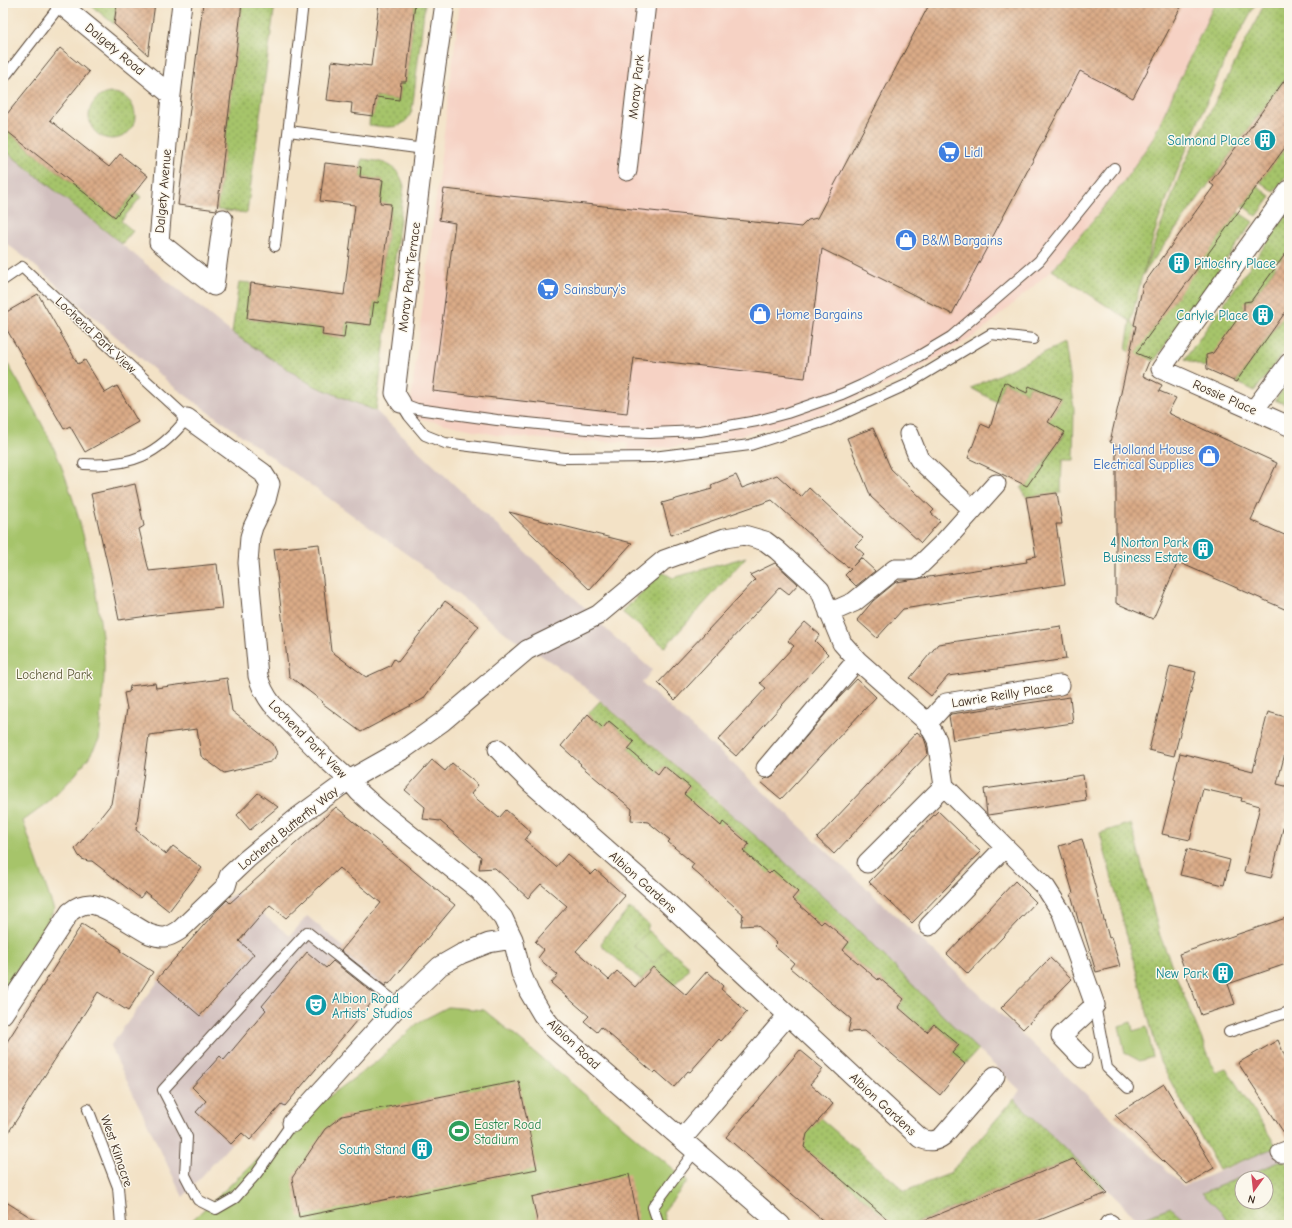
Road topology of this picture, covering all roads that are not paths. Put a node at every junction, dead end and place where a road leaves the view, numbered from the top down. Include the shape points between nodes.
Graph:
1 (182, 3) edge
2 (303, 3) edge
3 (445, 3) edge
4 (646, 3) edge
5 (60, 4) edge
6 (3, 79) edge
7 (171, 95) junction
8 (289, 131) junction
9 (424, 149) junction
10 (1114, 168) dead end
11 (627, 171) dead end
12 (1289, 190) edge
13 (223, 219) dead end
14 (275, 246) dead end
15 (3, 280) edge
16 (1033, 339) dead end
17 (1289, 363) edge
18 (401, 403) junction
19 (1254, 410) junction
20 (187, 418) junction
21 (1289, 426) edge
22 (909, 434) dead end
23 (84, 464) dead end
24 (996, 484) dead end
25 (972, 509) junction
26 (829, 613) junction
27 (857, 660) junction
28 (1060, 685) dead end
29 (928, 723) junction
30 (498, 749) dead end
31 (766, 768) dead end
32 (349, 780) junction
33 (944, 786) junction
34 (1005, 847) junction
35 (867, 863) dead end
36 (929, 926) dead end
37 (513, 939) junction
38 (1094, 1004) junction
39 (399, 1005) junction
40 (1289, 1012) edge
41 (3, 1014) edge
42 (788, 1015) junction
43 (1230, 1032) dead end
44 (1082, 1058) dead end
45 (995, 1076) dead end
46 (1128, 1088) dead end
47 (88, 1109) dead end
48 (292, 1123) joint
49 (688, 1145) junction
50 (121, 1225) edge
51 (659, 1225) edge
52 (781, 1225) edge

1 - 7 street, Dalgety Avenue
2 - 8 lane
3 - 9 street, Moray Park Terrace
4 - 11 street, Moray Park
5 - 6 lane
5 - 7 street, Dalgety Road
7 - 13 street, Dalgety Avenue via 159,242 214,286
8 - 9 lane
8 - 14 lane
9 - 18 street, Moray Park Terrace via 395,393
10 - 18 lane via 1039,261 951,337 862,385 788,413 700,431 634,432 497,420 417,409
12 - 19 street, Rossie Place via 1161,369
15 - 20 lane, Lochend Park View via 22,267
16 - 18 lane via 991,334 906,385 829,420 750,445 653,457 565,458 445,443 426,435
17 - 19 street
19 - 21 street, Rossie Place
20 - 23 lane via 174,434 146,455 117,464
20 - 32 street, Lochend Park View via 263,473 270,484 248,546 260,683 272,704
22 - 25 street via 919,459
24 - 25 street
25 - 26 street via 944,542 916,569 895,569 854,602
26 - 27 street via 842,642
26 - 32 street, Lochend Butterfly Way via 820,590 765,541 744,536 725,538 664,560 598,615 527,650 442,722 404,749
27 - 29 street
27 - 31 street
28 - 29 street, Lawrie Reilly Place via 946,703
29 - 33 street via 937,740
30 - 42 street, Albion Gardens via 531,783 662,898
32 - 37 street, Lochend Park View via 380,811 479,890 503,918
32 - 41 street, Lochend Butterfly Way via 247,859 229,876 226,886 172,936 158,937 143,931 97,905 86,904 77,907 70,912
33 - 34 street
33 - 35 street
34 - 36 street
34 - 38 street via 1046,888 1062,912
37 - 39 street via 489,943 440,966
37 - 49 street, Albion Road via 521,973 529,992 552,1027
38 - 44 street via 1061,1036
38 - 46 lane via 1107,1068
39 - 48 street
39 - 48 lane via 307,932 164,1090 187,1137 185,1175 198,1200 216,1209 235,1198 257,1173
40 - 43 lane
42 - 45 street, Albion Gardens via 924,1140 934,1141 943,1136
42 - 49 street
47 - 50 lane, West Kilnacre via 118,1187
49 - 51 lane via 653,1207
49 - 52 street, Albion Road

